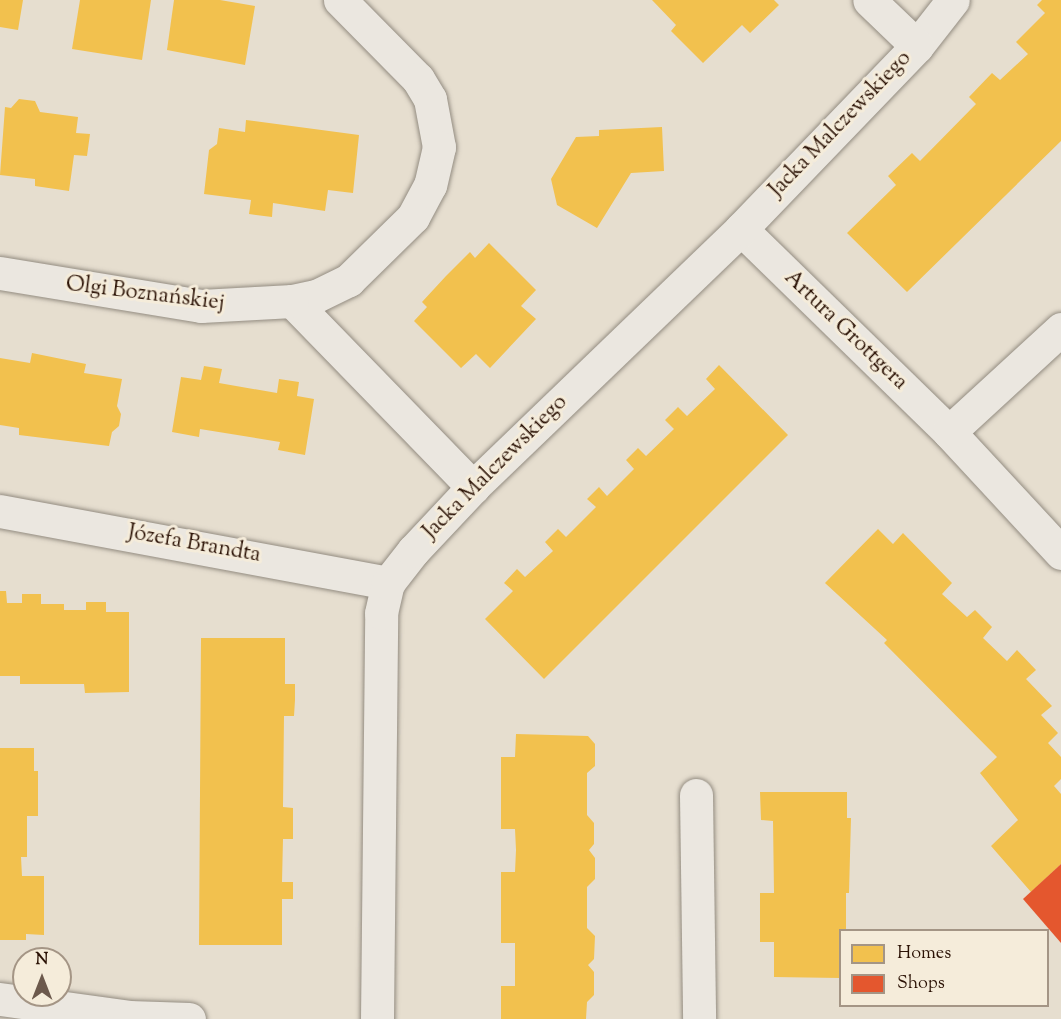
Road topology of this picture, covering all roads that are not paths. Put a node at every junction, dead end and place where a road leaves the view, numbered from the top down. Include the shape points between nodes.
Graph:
1 (340, 0) edge
2 (869, 0) edge
3 (953, 0) edge
4 (917, 46) junction
5 (741, 229) junction
6 (0, 273) edge
7 (292, 301) junction
8 (1061, 330) edge
9 (949, 432) junction
10 (473, 487) junction
11 (0, 511) edge
12 (1061, 553) edge
13 (388, 583) junction
14 (696, 795) dead end
15 (0, 999) edge
16 (189, 1019) edge
17 (377, 1019) edge
18 (699, 1019) edge

1 - 7 street, Olgi Boznańskiej via 418,79 430,99 439,147 430,185 413,217 349,280 316,296
2 - 4 street, Jacka Malczewskiego
3 - 4 street, Jacka Malczewskiego
4 - 5 street, Jacka Malczewskiego
5 - 9 street, Artura Grottgera
5 - 10 street, Jacka Malczewskiego
6 - 7 street, Olgi Boznańskiej via 201,306
7 - 10 street
8 - 9 street
9 - 12 street, Artura Grottgera
10 - 13 street, Jacka Malczewskiego via 413,550
11 - 13 street, Józefa Brandta
13 - 17 street, Jacka Malczewskiego via 381,613
14 - 18 street
15 - 16 street via 129,1017

